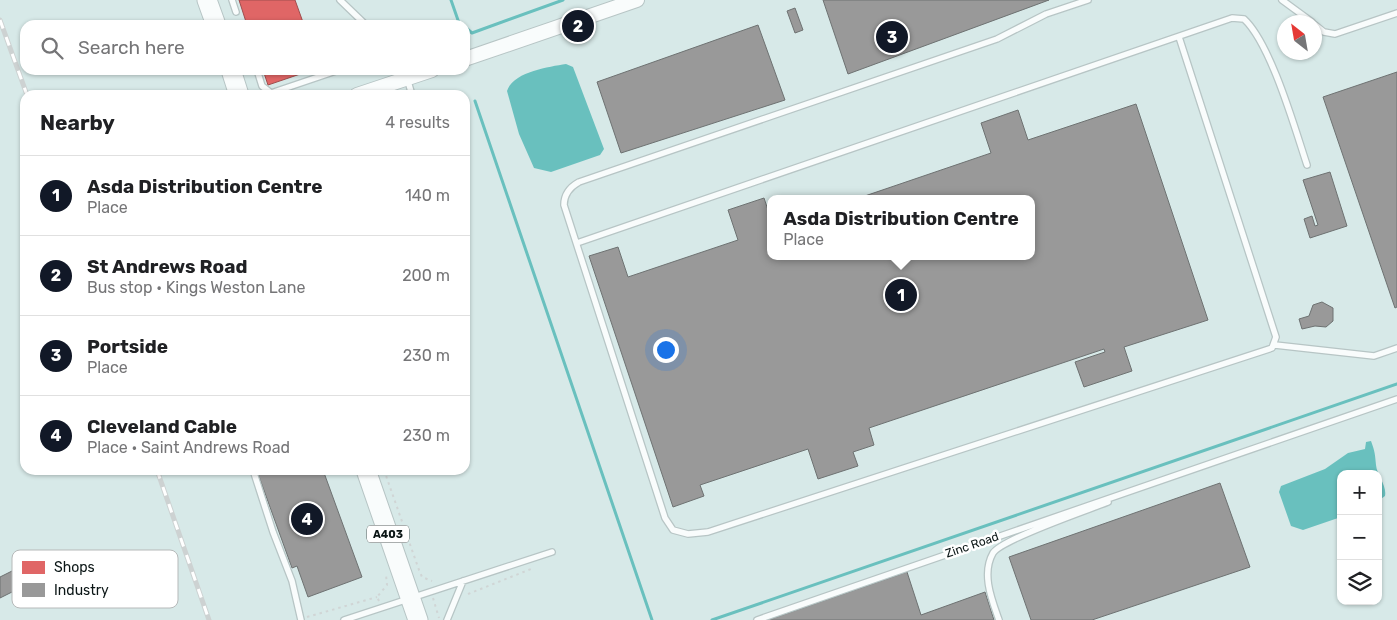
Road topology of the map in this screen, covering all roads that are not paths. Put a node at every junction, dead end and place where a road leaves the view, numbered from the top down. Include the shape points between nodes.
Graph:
1 (207, 0) edge
2 (232, 0) edge
3 (340, 0) edge
4 (637, 0) edge
5 (1088, 0) edge
6 (1282, 0) edge
7 (236, 12) dead end
8 (1397, 13) edge
9 (1302, 15) edge
10 (214, 20) edge
11 (361, 20) edge
12 (1322, 30) edge
13 (1179, 37) junction
14 (470, 57) edge
15 (233, 75) edge
16 (259, 75) edge
17 (324, 75) edge
18 (402, 76) edge
19 (237, 90) edge
20 (267, 90) edge
21 (280, 90) edge
22 (369, 90) edge
23 (409, 90) edge
24 (1307, 165) dead end
25 (577, 243) junction
26 (1275, 345) junction
27 (1397, 348) edge
28 (1397, 399) edge
29 (1187, 471) junction
30 (254, 475) edge
31 (368, 475) edge
32 (552, 552) dead end
33 (463, 582) junction
34 (410, 599) junction
35 (300, 619) edge
36 (344, 620) edge
37 (418, 620) edge
38 (446, 620) edge
39 (757, 620) edge
40 (999, 620) edge

1 - 10 highway
2 - 7 lane
3 - 11 lane
4 - 14 street
5 - 25 lane via 1046,14 997,39 579,182 564,199
6 - 9 lane
8 - 12 lane via 1335,34
13 - 24 lane via 1232,18 1244,19 1250,24 1286,103
13 - 25 lane
13 - 26 lane via 1276,338
15 - 19 highway
16 - 20 lane
17 - 21 lane
18 - 22 street
18 - 23 lane
25 - 26 lane via 665,518 669,526 680,533 708,532 1268,350
26 - 27 lane via 1374,356
28 - 29 lane, Zinc Road
29 - 39 lane, Zinc Road
29 - 40 lane, Zinc Road via 1008,542 993,553 986,579
30 - 35 lane via 292,581
31 - 34 highway, A403
32 - 33 lane
33 - 34 lane
33 - 38 lane
34 - 36 lane
34 - 37 highway, A403

